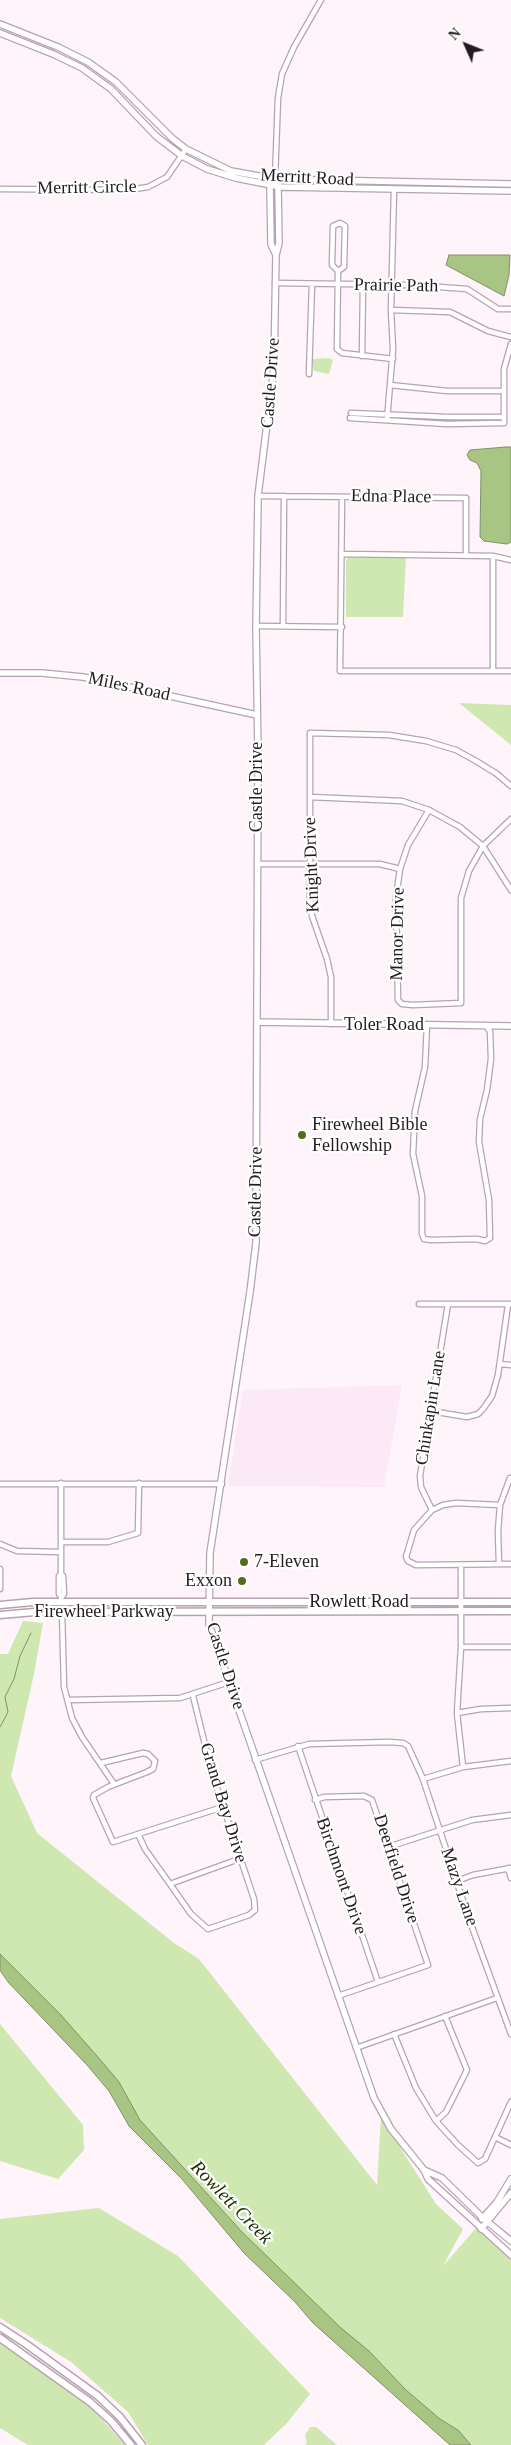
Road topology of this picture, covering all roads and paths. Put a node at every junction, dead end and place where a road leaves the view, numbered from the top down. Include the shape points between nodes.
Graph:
1 (321, 0) edge
2 (0, 24) edge
3 (0, 33) edge
4 (40, 40) junction
5 (38, 47) junction
6 (186, 149) junction
7 (182, 156) junction
8 (275, 179) junction
9 (511, 184) edge
10 (270, 186) junction
11 (278, 186) junction
12 (0, 189) edge
13 (394, 189) junction
14 (511, 191) edge
15 (276, 255) junction
16 (338, 271) junction
17 (275, 283) junction
18 (312, 284) junction
19 (337, 285) junction
20 (363, 285) junction
21 (392, 286) junction
22 (511, 309) edge
23 (391, 310) junction
24 (511, 337) edge
25 (511, 344) edge
26 (362, 356) junction
27 (392, 359) junction
28 (309, 374) dead end
29 (390, 385) junction
30 (503, 391) junction
31 (350, 416) dead end
32 (504, 417) junction
33 (387, 418) junction
34 (258, 496) junction
35 (284, 496) junction
36 (342, 497) junction
37 (342, 554) junction
38 (466, 555) junction
39 (493, 556) junction
40 (511, 560) edge
41 (256, 626) junction
42 (283, 626) junction
43 (342, 627) junction
44 (493, 671) junction
45 (511, 671) edge
46 (0, 673) edge
47 (257, 715) junction
48 (511, 786) edge
49 (310, 797) junction
50 (429, 810) junction
51 (511, 819) edge
52 (483, 846) junction
53 (257, 864) junction
54 (311, 864) junction
55 (400, 869) junction
56 (511, 890) edge
57 (257, 1022) junction
58 (331, 1024) junction
59 (427, 1025) junction
60 (485, 1025) junction
61 (511, 1026) edge
62 (419, 1304) dead end
63 (448, 1304) junction
64 (510, 1304) edge
65 (500, 1364) junction
66 (511, 1365) edge
67 (431, 1411) junction
68 (510, 1478) dead end
69 (61, 1483) junction
70 (139, 1483) junction
71 (0, 1484) edge
72 (222, 1484) junction
73 (500, 1505) junction
74 (432, 1510) junction
75 (61, 1542) junction
76 (0, 1544) edge
77 (61, 1552) junction
78 (499, 1564) junction
79 (511, 1564) edge
80 (462, 1565) junction
81 (0, 1569) edge
82 (0, 1589) edge
83 (61, 1599) junction
84 (101, 1602) junction
85 (364, 1602) junction
86 (462, 1602) junction
87 (511, 1602) edge
88 (208, 1603) junction
89 (0, 1604) edge
90 (461, 1611) junction
91 (62, 1612) junction
92 (208, 1612) junction
93 (511, 1612) edge
94 (364, 1613) junction
95 (0, 1615) edge
96 (462, 1647) junction
97 (511, 1647) edge
98 (229, 1682) junction
99 (193, 1696) junction
100 (68, 1700) junction
101 (511, 1708) edge
102 (458, 1714) junction
103 (298, 1746) junction
104 (255, 1760) junction
105 (511, 1761) edge
106 (101, 1764) junction
107 (463, 1767) junction
108 (422, 1779) junction
109 (114, 1784) junction
110 (315, 1800) junction
111 (222, 1807) junction
112 (511, 1815) edge
113 (439, 1830) junction
114 (139, 1836) junction
115 (388, 1847) junction
116 (239, 1859) junction
117 (509, 1868) edge
118 (511, 1878) edge
119 (457, 1881) junction
120 (170, 1884) junction
121 (378, 1982) junction
122 (338, 1996) junction
123 (497, 1998) junction
124 (445, 2016) junction
125 (394, 2034) junction
126 (511, 2034) edge
127 (356, 2048) junction
128 (511, 2102) edge
129 (436, 2121) junction
130 (495, 2137) junction
131 (511, 2145) edge
132 (424, 2170) junction
133 (511, 2179) edge
134 (511, 2193) edge
135 (485, 2220) junction
136 (479, 2227) junction
137 (511, 2242) edge
138 (511, 2255) edge
139 (0, 2327) edge
140 (0, 2338) edge
141 (131, 2445) edge
142 (142, 2445) edge

1 - 8 street, Castle Drive via 282,74
2 - 4 street, Merritt Road
3 - 5 street, Merritt Road
4 - 5 street
4 - 6 street, Merritt Road via 102,71
5 - 7 street, Merritt Road via 82,68 111,89 156,136
6 - 7 street, Merritt Circle
6 - 8 street, Merritt Road via 231,171
7 - 10 street, Merritt Road via 213,171
7 - 12 street, Merritt Circle via 167,177 148,187 128,190
8 - 9 street, Merritt Road
8 - 10 street
8 - 11 street, Castle Drive
10 - 11 street, Merritt Road
10 - 15 street, Castle Drive via 271,244
11 - 13 street, Merritt Road
11 - 15 street, Castle Drive via 279,243
13 - 14 street, Merritt Road
13 - 21 street
15 - 17 street, Castle Drive
16 - 16 street via 344,267 345,226 340,223 333,226 332,265
16 - 19 street
17 - 18 street, Prairie Path
17 - 34 street, Castle Drive via 273,390
18 - 19 street, Prairie Path
18 - 28 street
19 - 20 street, Prairie Path
19 - 26 street via 337,349 342,353
20 - 21 street, Prairie Path
20 - 26 street
21 - 22 street, Prairie Path via 467,289 498,309
21 - 23 street
23 - 24 street via 450,312 488,331
23 - 27 street
25 - 30 street via 504,369
26 - 27 street
27 - 29 street
29 - 30 street via 447,391
29 - 33 street
30 - 32 street
31 - 33 street
32 - 33 street
32 - 33 street via 504,423 446,424
34 - 35 street, Edna Place
34 - 41 street, Castle Drive
35 - 36 street, Edna Place
35 - 42 street
36 - 37 street
36 - 38 street, Edna Place via 466,498
37 - 38 street
37 - 43 street
38 - 39 street
39 - 40 street
39 - 44 street
41 - 42 street
41 - 47 street, Castle Drive
42 - 43 street
43 - 44 street via 340,671
44 - 45 street
46 - 47 street, Miles Road via 83,676
47 - 53 street, Castle Drive
48 - 49 street, Knight Drive via 456,750 426,741 389,735 310,734
49 - 50 street via 402,801
49 - 54 street, Knight Drive
50 - 52 street via 460,827
50 - 55 street, Manor Drive via 408,845
51 - 52 street
52 - 55 street, Manor Drive via 469,871 461,898 461,1003 407,1004 398,1000 395,904
52 - 56 street
53 - 54 street
53 - 57 street, Castle Drive
54 - 55 street via 380,864
54 - 58 street, Knight Drive via 312,916 331,977
57 - 58 street, Toler Road
57 - 72 street, Castle Drive via 256,1243
58 - 59 street, Toler Road
59 - 60 street, Toler Road
59 - 60 street via 425,1068 415,1111 413,1154 422,1196 424,1238 488,1240 488,1200 479,1142 491,1059 490,1031
60 - 61 street, Toler Road
62 - 63 street
63 - 64 street
63 - 67 street, Chinkapin Lane
64 - 65 street
65 - 66 street
65 - 67 street via 492,1396 478,1414 467,1416
67 - 74 street, Chinkapin Lane via 420,1482
68 - 73 street
69 - 70 street
69 - 71 street
69 - 75 street
70 - 72 street
70 - 75 street via 138,1533 108,1542
72 - 88 street, Castle Drive via 210,1553
73 - 74 street via 456,1503
73 - 78 street
74 - 80 street via 414,1530 407,1550 408,1561 416,1565
75 - 77 street
76 - 77 street via 17,1551
77 - 83 street
78 - 79 street
78 - 80 street
80 - 86 street
81 - 82 street
83 - 84 main road, Firewheel Parkway
83 - 89 main road, Firewheel Parkway
84 - 88 main road, Firewheel Parkway
84 - 91 main road via 67,1607
85 - 86 main road, Rowlett Road
85 - 88 main road, Rowlett Road
85 - 94 main road
86 - 87 main road, Rowlett Road
86 - 90 street
88 - 92 street, Castle Drive
90 - 93 main road, Rowlett Road
90 - 94 main road, Rowlett Road
90 - 96 street
91 - 92 main road, Firewheel Parkway
91 - 95 main road, Firewheel Parkway
91 - 100 street via 63,1670
92 - 94 main road, Rowlett Road
92 - 98 street, Castle Drive
96 - 97 street
96 - 102 street
98 - 99 street
98 - 104 street, Castle Drive
99 - 100 street
99 - 111 street, Grand Bay Drive
100 - 106 street via 78,1731
101 - 102 street
102 - 107 street
103 - 104 street
103 - 108 street, Mazy Lane via 340,1742 403,1743 411,1749
103 - 110 street, Birchmont Drive
104 - 122 street, Castle Drive
105 - 107 street
106 - 109 street
106 - 109 street via 143,1754 148,1754 154,1761 153,1769
107 - 108 street
108 - 113 street, Mazy Lane
109 - 114 street via 93,1798 114,1842
110 - 115 street, Deerfield Drive via 337,1796 369,1797 376,1808
110 - 121 street, Birchmont Drive
111 - 114 street
111 - 116 street, Grand Bay Drive
112 - 113 street via 472,1820
113 - 115 street
113 - 119 street, Mazy Lane
114 - 120 street
115 - 121 street, Deerfield Drive via 428,1965
116 - 120 street
116 - 120 street, Grand Bay Drive via 254,1899 255,1910 249,1915 208,1929 191,1914
117 - 118 street
117 - 119 street via 473,1874
119 - 123 street, Mazy Lane
121 - 122 street
122 - 127 street, Castle Drive
123 - 124 street
123 - 126 street, Mazy Lane
124 - 125 street
124 - 129 street via 467,2070 446,2112
125 - 127 street
125 - 129 street via 416,2088
127 - 132 street, Castle Drive via 374,2098 391,2129
128 - 130 street
129 - 130 street via 478,2163
130 - 131 street
132 - 135 street via 442,2178
132 - 136 street, Castle Drive via 437,2190
133 - 135 street
134 - 135 street
135 - 136 street
135 - 137 street
136 - 138 street, Castle Drive
139 - 142 main road via 110,2406
140 - 141 main road via 96,2407

